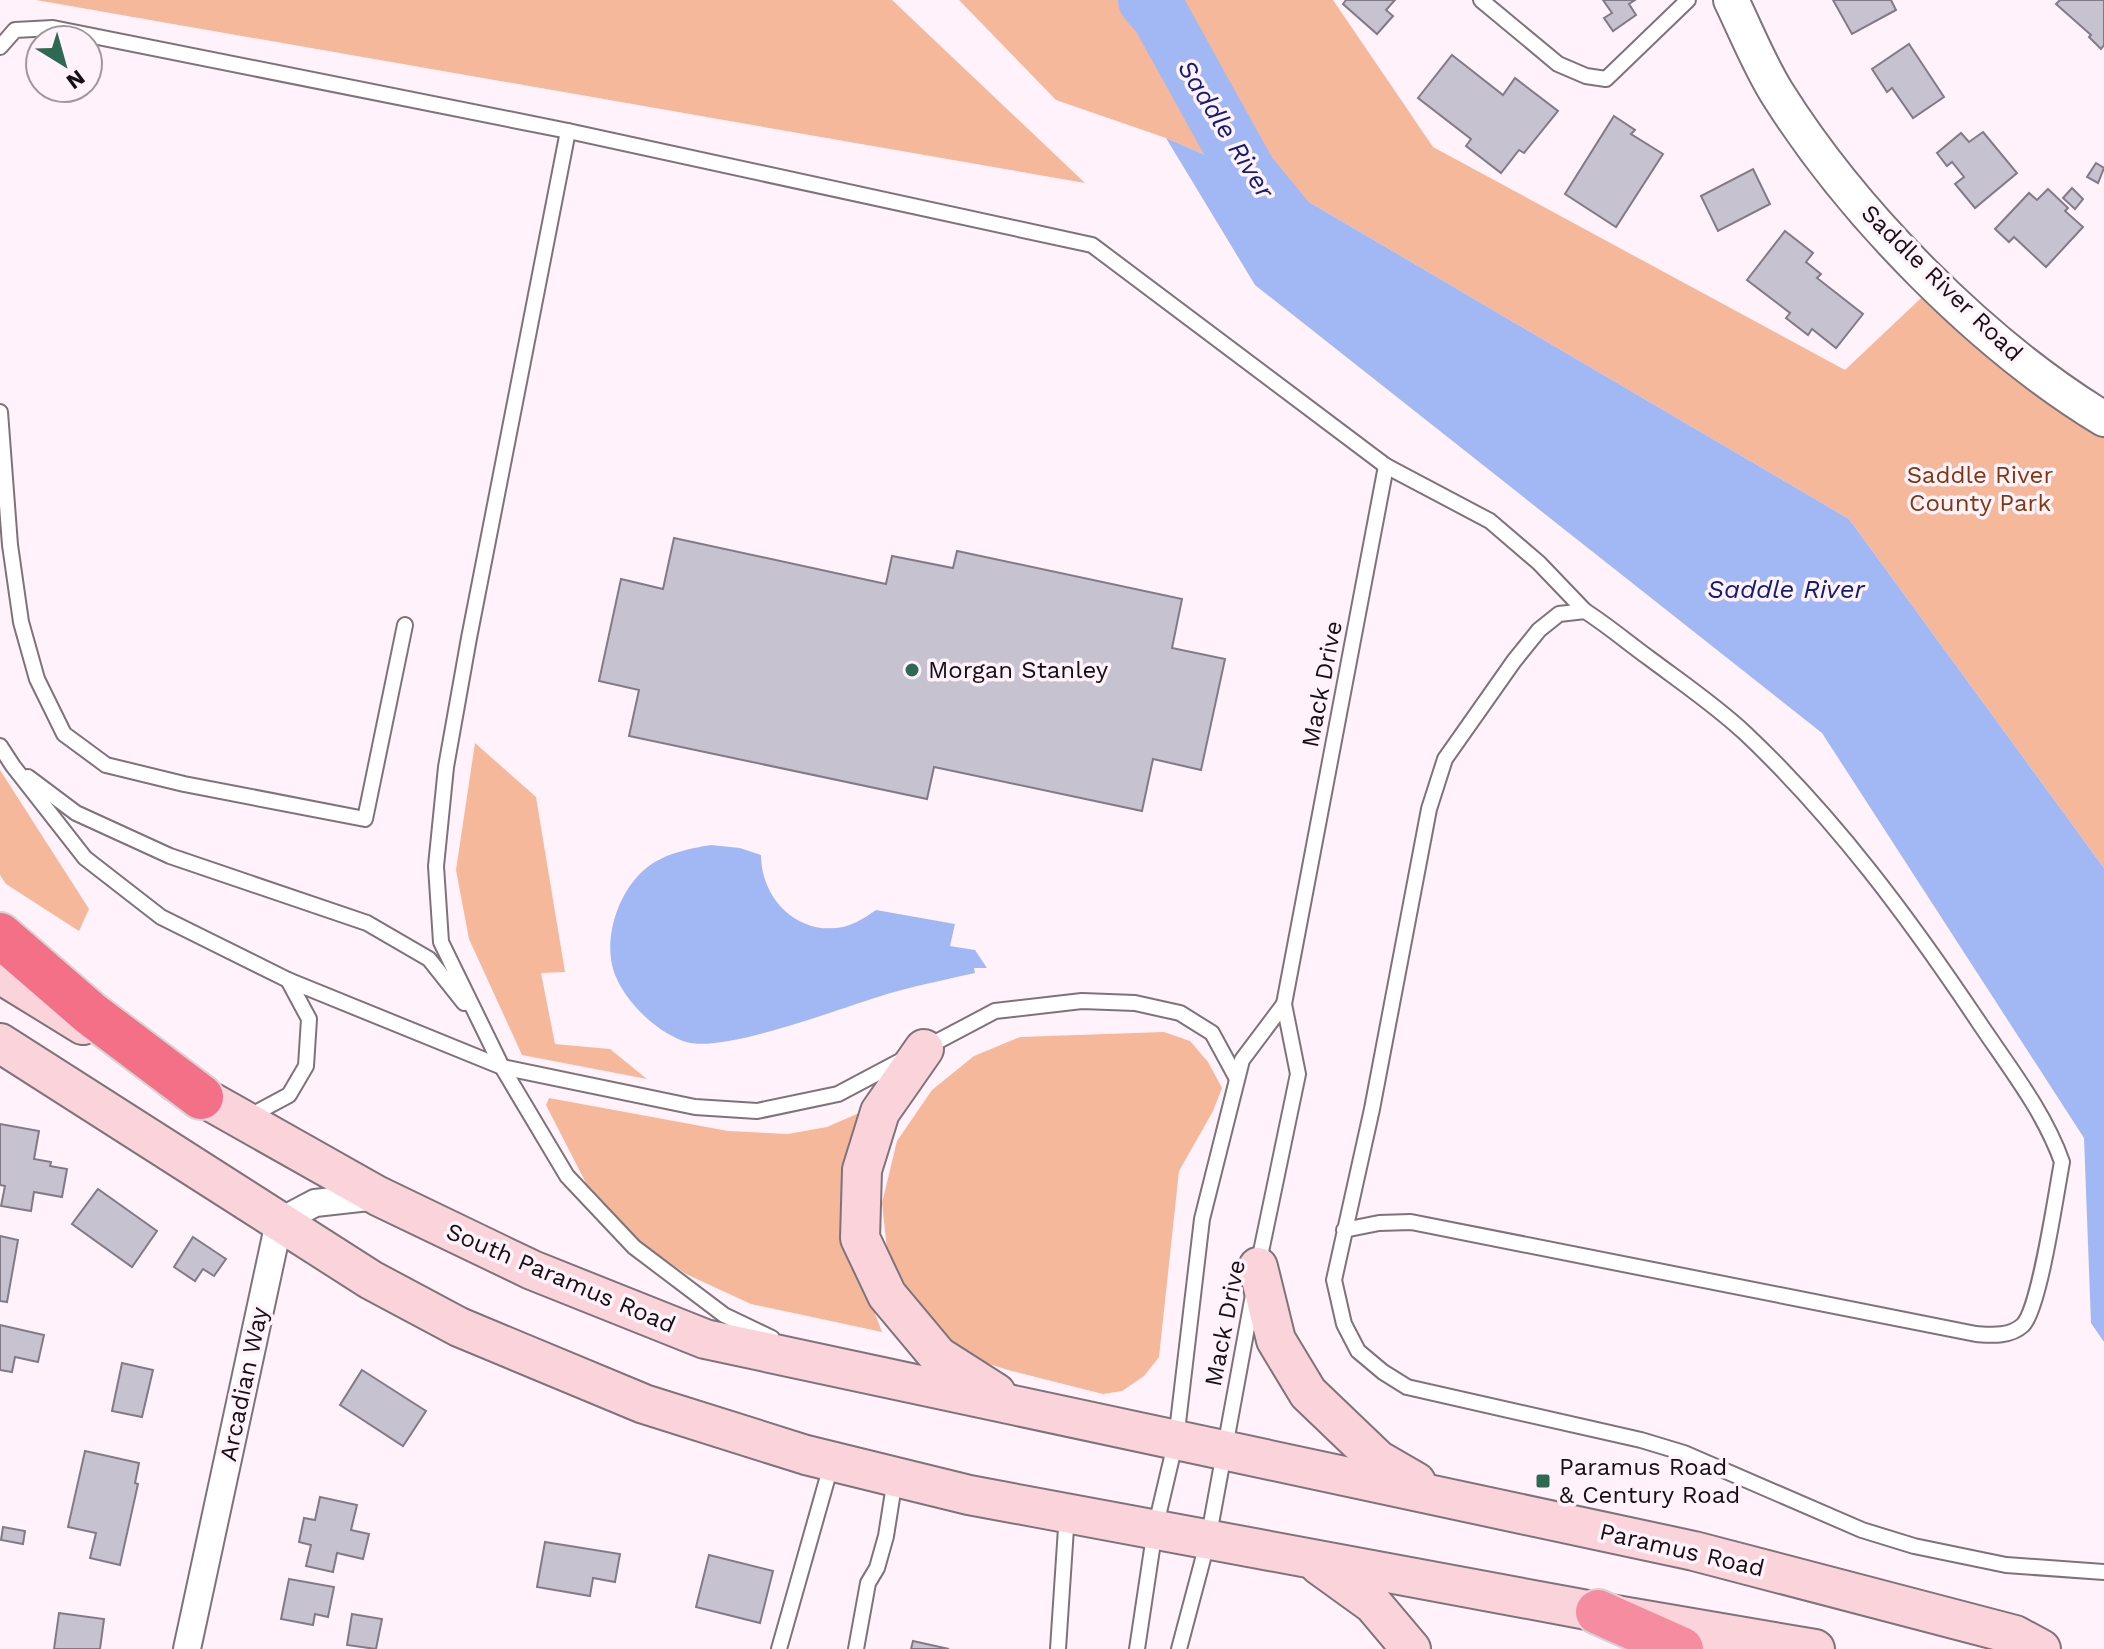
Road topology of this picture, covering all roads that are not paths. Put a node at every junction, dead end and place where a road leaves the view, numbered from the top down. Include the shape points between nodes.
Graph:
1 (1481, 0) edge
2 (1688, 0) edge
3 (1731, 0) edge
4 (0, 47) edge
5 (568, 131) junction
6 (0, 412) edge
7 (2104, 419) edge
8 (1386, 466) junction
9 (1585, 611) junction
10 (405, 625) dead end
11 (0, 746) edge
12 (13, 766) junction
13 (0, 935) edge
14 (0, 974) edge
15 (288, 980) junction
16 (1284, 1004) junction
17 (479, 1022) junction
18 (0, 1043) edge
19 (924, 1049) junction
20 (502, 1067) junction
21 (1237, 1079) junction
22 (201, 1097) junction
23 (242, 1120) junction
24 (378, 1196) junction
25 (279, 1222) junction
26 (1344, 1230) junction
27 (1258, 1267) junction
28 (837, 1369) junction
29 (1015, 1406) junction
30 (1176, 1440) junction
31 (1224, 1451) junction
32 (832, 1462) junction
33 (896, 1477) junction
34 (1439, 1496) junction
35 (1067, 1513) junction
36 (1155, 1529) junction
37 (1208, 1540) junction
38 (1310, 1558) junction
39 (2104, 1572) edge
40 (1598, 1612) junction
41 (2028, 1642) edge
42 (187, 1649) edge
43 (779, 1649) edge
44 (856, 1649) edge
45 (1058, 1649) edge
46 (1137, 1649) edge
47 (1179, 1649) edge
48 (1411, 1649) edge
49 (1681, 1649) edge
50 (1815, 1649) edge
51 (2061, 1649) edge

1 - 2 lane via 1558,64 1606,79
3 - 7 street, Saddle River Road via 1776,92 1843,186 1978,324 2060,392
4 - 5 lane via 15,30 53,28
5 - 8 lane via 1092,245
5 - 17 lane via 469,638 446,767 436,866 441,942
6 - 10 lane via 10,545 21,622 37,679 64,734 106,765 365,819
8 - 9 lane via 1490,521
8 - 16 lane, Mack Drive
9 - 26 lane via 1559,614 1539,630 1445,759 1429,809
9 - 26 lane via 1698,693 1797,785 1932,951 2034,1106 2062,1162 2035,1301 2022,1325 2001,1335 1976,1334 1411,1222
11 - 12 lane
12 - 15 lane via 85,858 161,917
12 - 17 lane via 76,813 170,856 367,923 429,959
13 - 22 highway via 91,1014
14 - 22 main road, South Paramus Road
15 - 20 lane
15 - 23 lane via 309,1019 306,1066 289,1095
16 - 21 lane, Mack Drive via 1242,1060
16 - 27 lane, Mack Drive via 1298,1074
17 - 20 lane
18 - 25 main road
19 - 20 lane via 838,1094 757,1111 695,1107
19 - 21 lane via 995,1011 1082,1001 1135,1003 1180,1013 1212,1033
19 - 29 main road via 880,1112 862,1170 860,1238 887,1295 938,1356
20 - 28 lane via 567,1176 634,1247 724,1315
21 - 30 lane, Mack Drive via 1202,1219
22 - 23 main road, South Paramus Road
23 - 24 main road, South Paramus Road
24 - 25 street via 315,1203
24 - 28 main road, South Paramus Road via 532,1270 705,1339
25 - 32 main road via 459,1327 644,1404
25 - 42 street, Arcadian Way
26 - 39 lane via 1334,1280 1344,1324 1358,1351 1407,1387 1684,1453 1851,1526 1914,1546 2006,1565
27 - 31 lane, Mack Drive
27 - 34 main road via 1276,1340 1308,1393 1378,1460
28 - 29 main road, South Paramus Road
29 - 30 main road, South Paramus Road
30 - 31 main road, Paramus Road
30 - 36 lane, Mack Drive
31 - 34 main road, Paramus Road
31 - 37 lane, Mack Drive
32 - 33 main road
32 - 43 lane
33 - 35 main road
33 - 44 lane
34 - 41 main road, Paramus Road via 1694,1551
35 - 36 main road
35 - 45 lane
36 - 37 main road
36 - 46 lane, Mack Drive
37 - 38 main road
37 - 47 lane, Mack Drive
38 - 40 main road
38 - 48 main road via 1373,1604
40 - 49 highway
40 - 50 main road
41 - 51 main road, Paramus Road

